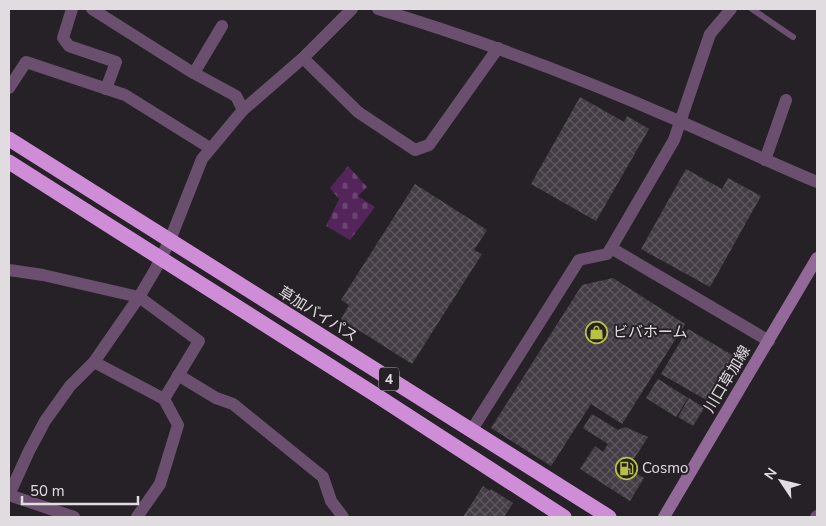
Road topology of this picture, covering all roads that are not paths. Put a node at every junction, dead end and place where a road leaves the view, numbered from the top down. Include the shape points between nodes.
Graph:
1 (72, 9) edge
2 (92, 9) edge
3 (352, 9) edge
4 (378, 9) edge
5 (731, 9) edge
6 (752, 9) edge
7 (401, 12) edge
8 (222, 26) dead end
9 (793, 38) dead end
10 (498, 48) junction
11 (303, 58) junction
12 (194, 73) junction
13 (9, 88) edge
14 (106, 89) junction
15 (786, 100) dead end
16 (243, 110) junction
17 (680, 121) junction
18 (9, 139) edge
19 (210, 148) junction
20 (765, 160) junction
21 (9, 162) edge
22 (817, 182) edge
23 (170, 240) junction
24 (611, 248) junction
25 (817, 258) edge
26 (161, 259) junction
27 (9, 270) edge
28 (139, 297) junction
29 (769, 342) junction
30 (94, 362) junction
31 (178, 375) junction
32 (164, 399) junction
33 (471, 431) junction
34 (9, 495) edge
35 (74, 517) edge
36 (137, 517) edge
37 (343, 517) edge
38 (564, 517) edge
39 (609, 517) edge
40 (664, 517) edge

1 - 14 street via 63,38 69,46 116,62
2 - 12 street
3 - 11 street
4 - 7 street
5 - 17 street via 710,34
6 - 9 lane
7 - 10 street
8 - 12 street
10 - 11 street via 429,145 415,150 358,112
10 - 17 street
11 - 16 street
12 - 16 street via 236,96
13 - 14 street via 26,62
14 - 19 street via 125,95
15 - 20 street
16 - 19 street
17 - 20 street
17 - 24 street via 674,140
18 - 23 highway, 草加バイパス / 4
19 - 23 street via 202,159
20 - 22 street
21 - 26 highway, 4
23 - 26 street
23 - 33 highway, 草加バイパス / 4
24 - 29 street
24 - 33 street via 608,254 579,260
25 - 29 main road, 川口草加線
26 - 28 street
26 - 38 highway, 4
27 - 28 street
28 - 30 street
28 - 31 street via 199,341
29 - 40 main road, 川口草加線
30 - 32 street
30 - 34 street via 70,386 44,421
31 - 32 street
31 - 37 street via 216,398 233,404 323,477 331,501
32 - 36 street via 178,425 160,484
33 - 39 highway, 草加バイパス / 4
34 - 35 street

